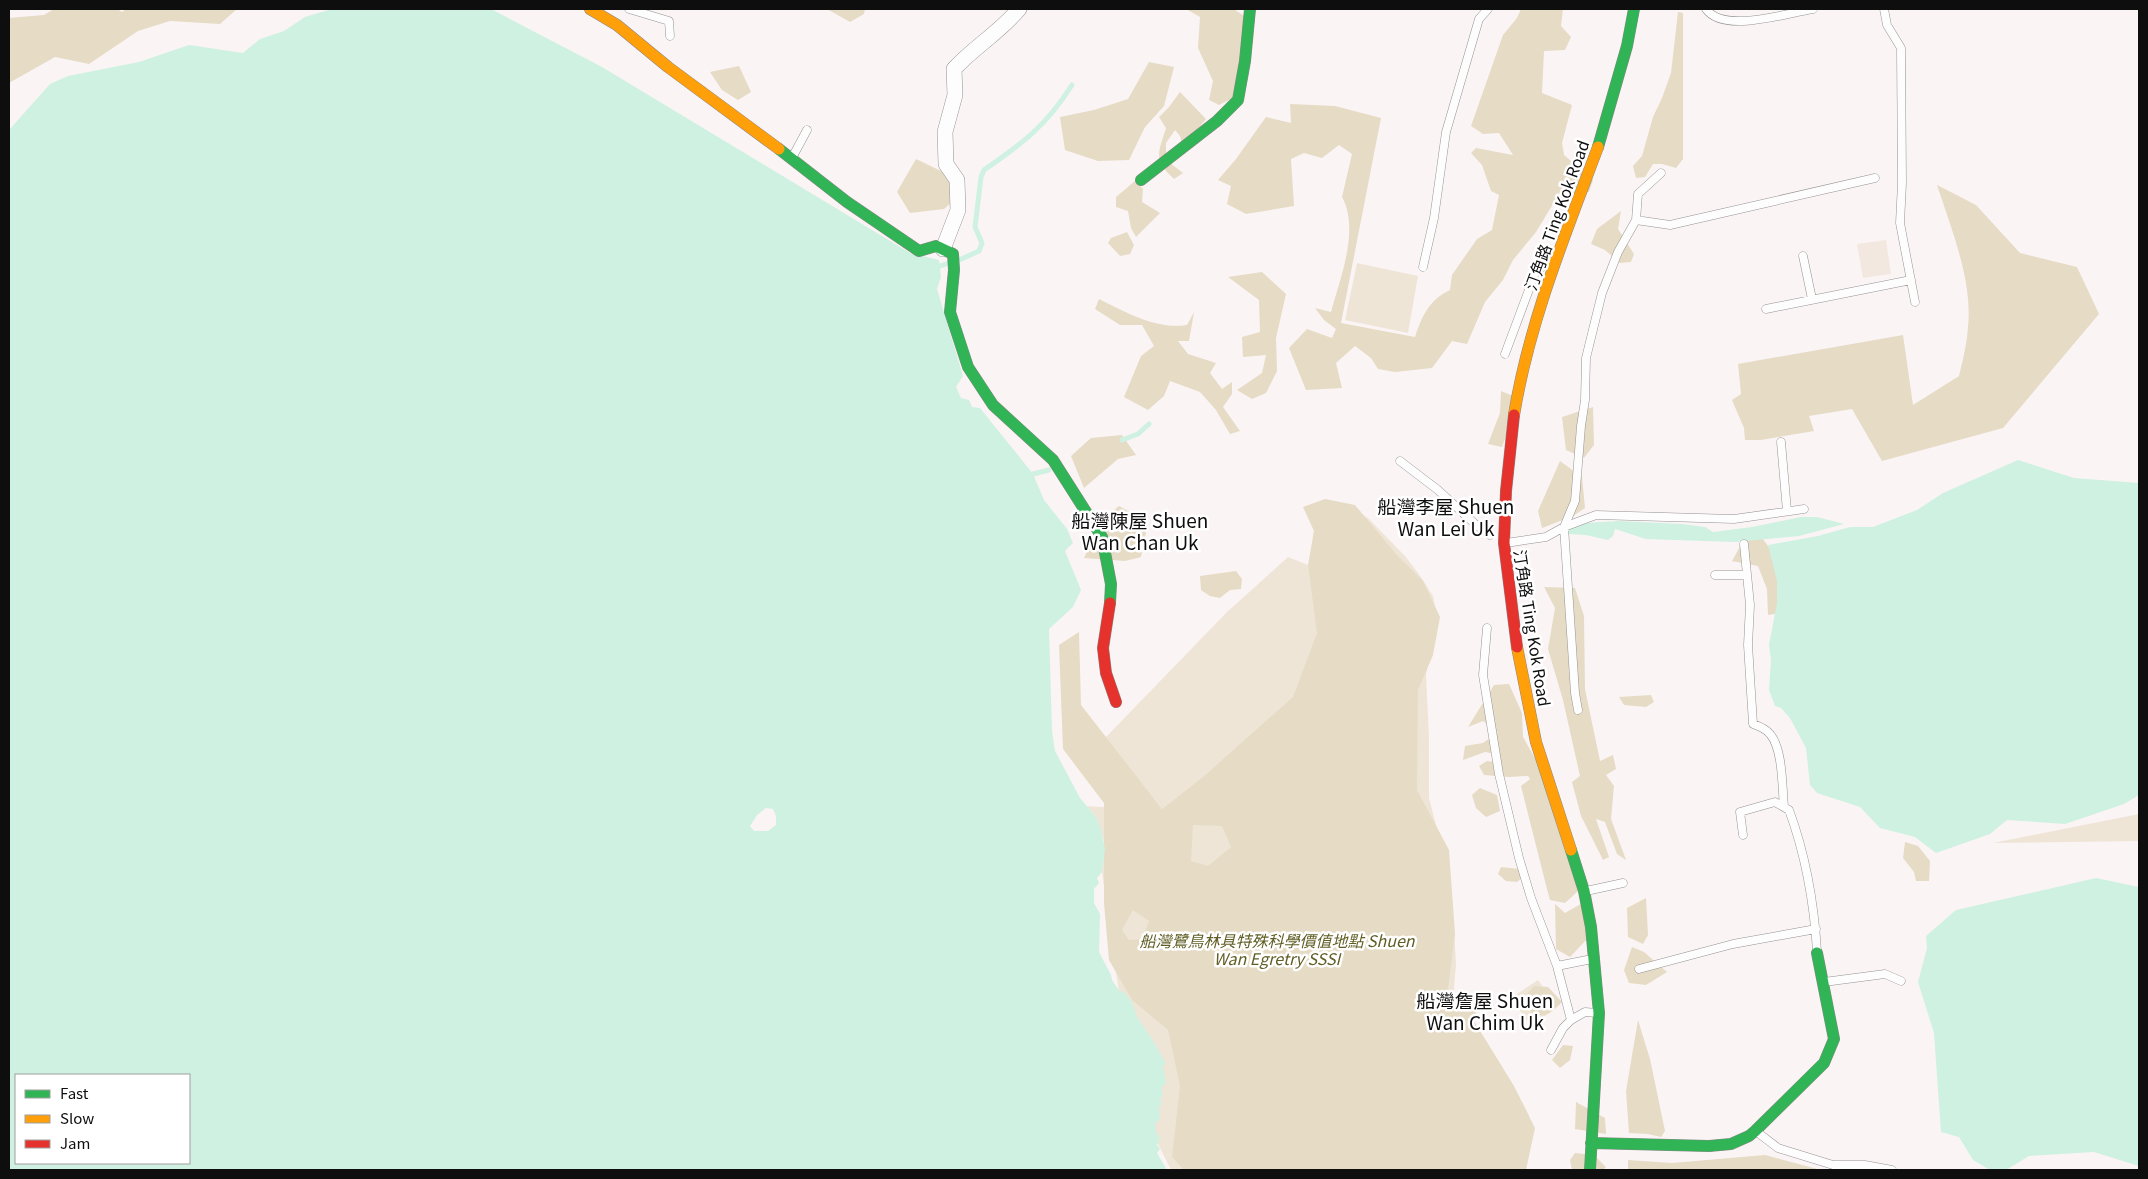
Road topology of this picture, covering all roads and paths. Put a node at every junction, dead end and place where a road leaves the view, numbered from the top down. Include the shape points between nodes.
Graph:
1 (590, 9) edge
2 (629, 9) edge
3 (1019, 9) edge
4 (1250, 9) edge
5 (1488, 9) edge
6 (1634, 9) edge
7 (1706, 9) edge
8 (1813, 9) edge
9 (1884, 9) edge
10 (670, 36) dead end
11 (807, 130) dead end
12 (792, 158) junction
13 (1661, 172) dead end
14 (1875, 178) dead end
15 (1141, 180) dead end
16 (1636, 220) junction
17 (1803, 256) dead end
18 (1556, 258) junction
19 (950, 260) junction
20 (1423, 267) dead end
21 (1911, 280) junction
22 (1812, 300) junction
23 (1915, 302) dead end
24 (1766, 308) dead end
25 (1505, 354) dead end
26 (1781, 442) dead end
27 (1400, 461) dead end
28 (1804, 509) dead end
29 (1787, 511) junction
30 (1564, 527) junction
31 (1490, 535) dead end
32 (1504, 543) junction
33 (1744, 544) dead end
34 (1715, 575) dead end
35 (1746, 575) junction
36 (1487, 628) dead end
37 (1116, 702) dead end
38 (1578, 710) dead end
39 (1784, 806) junction
40 (1742, 834) dead end
41 (1624, 884) dead end
42 (1584, 891) junction
43 (1816, 929) junction
44 (1817, 953) joint
45 (1594, 959) junction
46 (1557, 966) junction
47 (1639, 969) dead end
48 (1902, 981) dead end
49 (1822, 982) junction
50 (1599, 1013) junction
51 (1571, 1020) junction
52 (1551, 1050) dead end
53 (1755, 1131) junction
54 (1591, 1143) junction
55 (1590, 1170) edge
56 (1892, 1170) edge

1 - 12 street via 617,25 761,138
2 - 10 lane via 669,21
3 - 19 street via 954,69 955,95 945,132 946,164 958,180 958,210
4 - 15 street via 1238,100 1217,121
5 - 20 lane via 1478,19 1446,132 1434,218
6 - 18 street, 汀角路 Ting Kok Road via 1602,137
7 - 8 lane via 1722,20 1738,22
9 - 21 lane via 1887,25 1901,48 1900,223
11 - 12 lane
12 - 19 street via 906,244 919,251 936,246
13 - 16 lane via 1638,194
14 - 16 lane via 1670,224
16 - 30 lane via 1618,252 1597,310 1586,358 1576,501
17 - 22 lane
18 - 25 lane via 1536,271
18 - 32 street, 汀角路 Ting Kok Road via 1520,377 1510,431
19 - 37 street via 950,312 968,367 993,405 1053,460 1102,537 1111,584 1103,648 1106,673
21 - 22 lane
21 - 23 lane
22 - 24 lane
26 - 29 lane
27 - 31 lane
28 - 29 lane
29 - 30 lane via 1734,519 1596,516
30 - 32 lane via 1546,537
30 - 38 lane
32 - 42 street, 汀角路 Ting Kok Road via 1513,621 1536,742
33 - 35 lane
34 - 35 lane
35 - 39 lane via 1750,605 1748,644 1753,724 1772,735 1779,756
36 - 46 lane via 1483,675 1499,774 1531,898
39 - 40 lane via 1769,802 1740,812
39 - 43 lane via 1789,810 1804,858
41 - 42 lane
42 - 45 street, 汀角路 Ting Kok Road
43 - 44 lane
43 - 47 lane via 1733,944
44 - 49 street
45 - 46 lane
45 - 50 street, 汀角路 Ting Kok Road
46 - 51 lane
48 - 49 lane via 1885,974
49 - 53 street via 1834,1039 1830,1051 1824,1063
50 - 51 lane via 1585,1012
50 - 54 street, 汀角路 Ting Kok Road
51 - 52 lane
53 - 54 street via 1731,1144 1716,1146
53 - 56 lane via 1778,1148 1833,1165 1865,1165
54 - 55 street, 汀角路 Ting Kok Road

